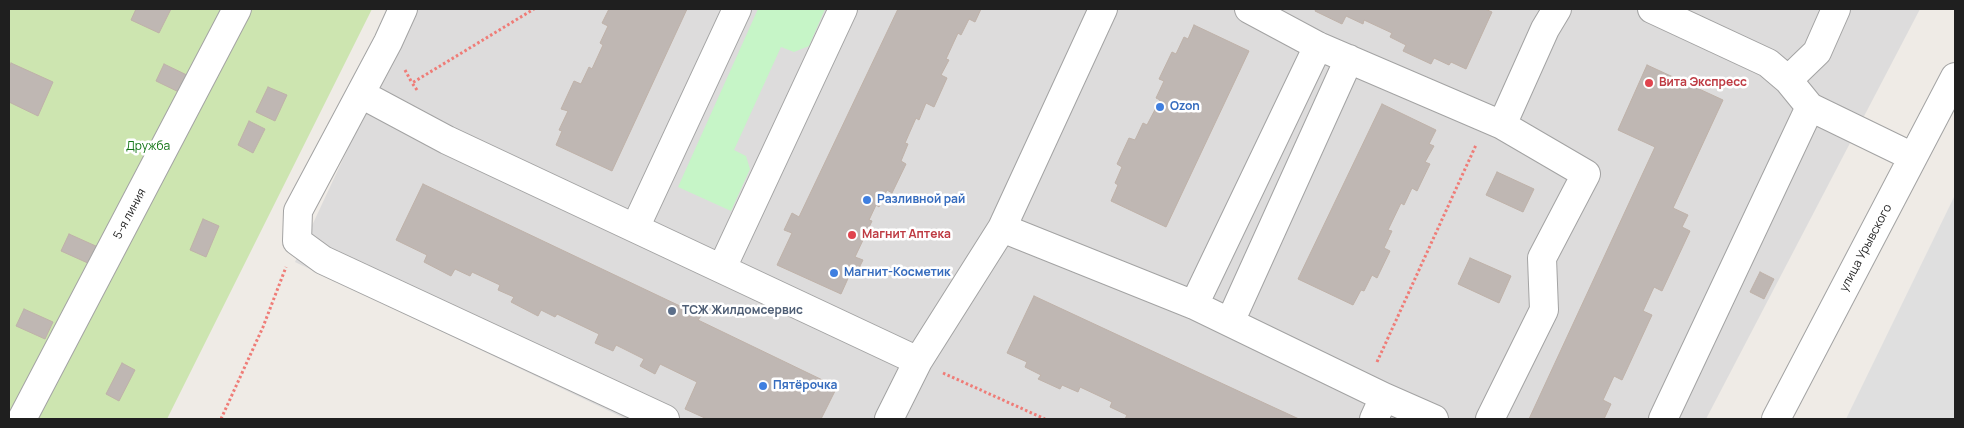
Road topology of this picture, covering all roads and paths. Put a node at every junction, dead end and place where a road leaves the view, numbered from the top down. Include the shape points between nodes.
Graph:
1 (237, 9) edge
2 (403, 9) edge
3 (534, 9) edge
4 (737, 9) edge
5 (843, 9) edge
6 (1103, 9) edge
7 (1249, 9) edge
8 (1557, 9) edge
9 (1652, 9) edge
10 (1836, 9) edge
11 (1318, 46) junction
12 (1350, 59) junction
13 (1955, 77) edge
14 (1788, 80) junction
15 (417, 91) dead end
16 (360, 94) junction
17 (1810, 107) junction
18 (1494, 122) junction
19 (1914, 157) junction
20 (635, 228) junction
21 (1002, 228) junction
22 (297, 241) junction
23 (722, 268) junction
24 (1194, 305) junction
25 (1230, 322) junction
26 (918, 361) junction
27 (1375, 401) edge
28 (22, 419) edge
29 (221, 419) edge
30 (665, 419) edge
31 (889, 419) edge
32 (1045, 419) edge
33 (1434, 419) edge
34 (1490, 419) edge
35 (1663, 419) edge
36 (1776, 419) edge

1 - 28 street, 5-я линия
2 - 16 street
3 - 15 path via 412,82
4 - 20 street
5 - 23 street
6 - 21 street
7 - 11 street
8 - 18 street
9 - 14 street via 1768,63
10 - 14 street via 1817,52
11 - 12 street
11 - 24 street
12 - 18 street
12 - 25 street
13 - 19 street, улица Урывского
14 - 17 street
16 - 20 street via 447,140
16 - 22 street via 298,211
17 - 19 street
17 - 35 street
18 - 27 path
18 - 34 street via 1586,174 1542,258 1544,310
19 - 36 street, улица Урывского
20 - 23 street
21 - 24 street
21 - 26 street
22 - 29 path via 263,327
22 - 30 street via 323,260
23 - 26 street
24 - 25 street
25 - 27 street
26 - 31 street
26 - 32 path
27 - 33 street

